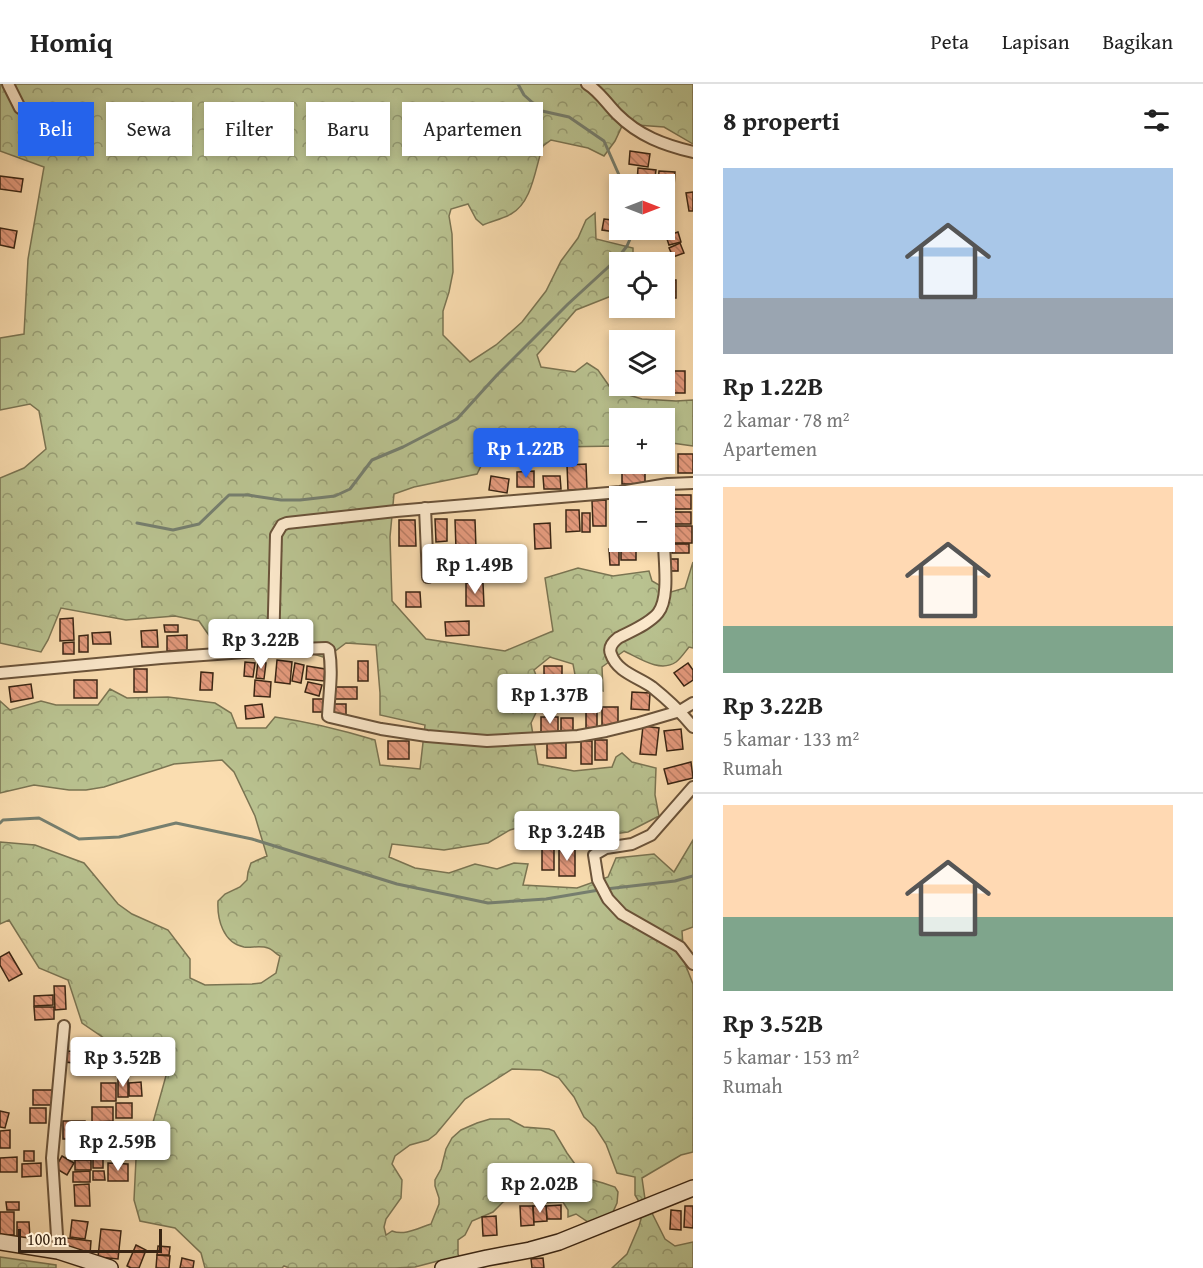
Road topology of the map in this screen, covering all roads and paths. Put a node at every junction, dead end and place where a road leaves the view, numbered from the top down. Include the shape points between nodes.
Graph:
1 (8, 84) edge
2 (587, 84) edge
3 (18, 104) edge
4 (693, 152) edge
5 (693, 483) edge
6 (675, 487) edge
7 (609, 493) edge
8 (425, 508) junction
9 (664, 552) edge
10 (428, 577) dead end
11 (273, 650) junction
12 (0, 673) edge
13 (693, 703) edge
14 (680, 711) junction
15 (693, 727) edge
16 (693, 787) edge
17 (693, 964) edge
18 (64, 1026) dead end
19 (693, 1188) edge
20 (0, 1242) edge
21 (58, 1251) junction
22 (110, 1268) edge
23 (443, 1268) edge

1 - 3 street
2 - 4 street via 636,130
5 - 6 street
7 - 8 street
8 - 10 street
8 - 11 street via 282,525 276,535
9 - 14 street via 663,606 651,620 613,642 610,649 626,672
11 - 12 street
11 - 14 street via 326,648 332,677 328,716 381,729 487,741 578,736
13 - 14 street
14 - 15 street
16 - 17 street via 651,835 594,855 598,880 608,899 622,914 680,947
18 - 21 street via 52,1158
19 - 23 street via 560,1242
20 - 21 street
21 - 22 street

